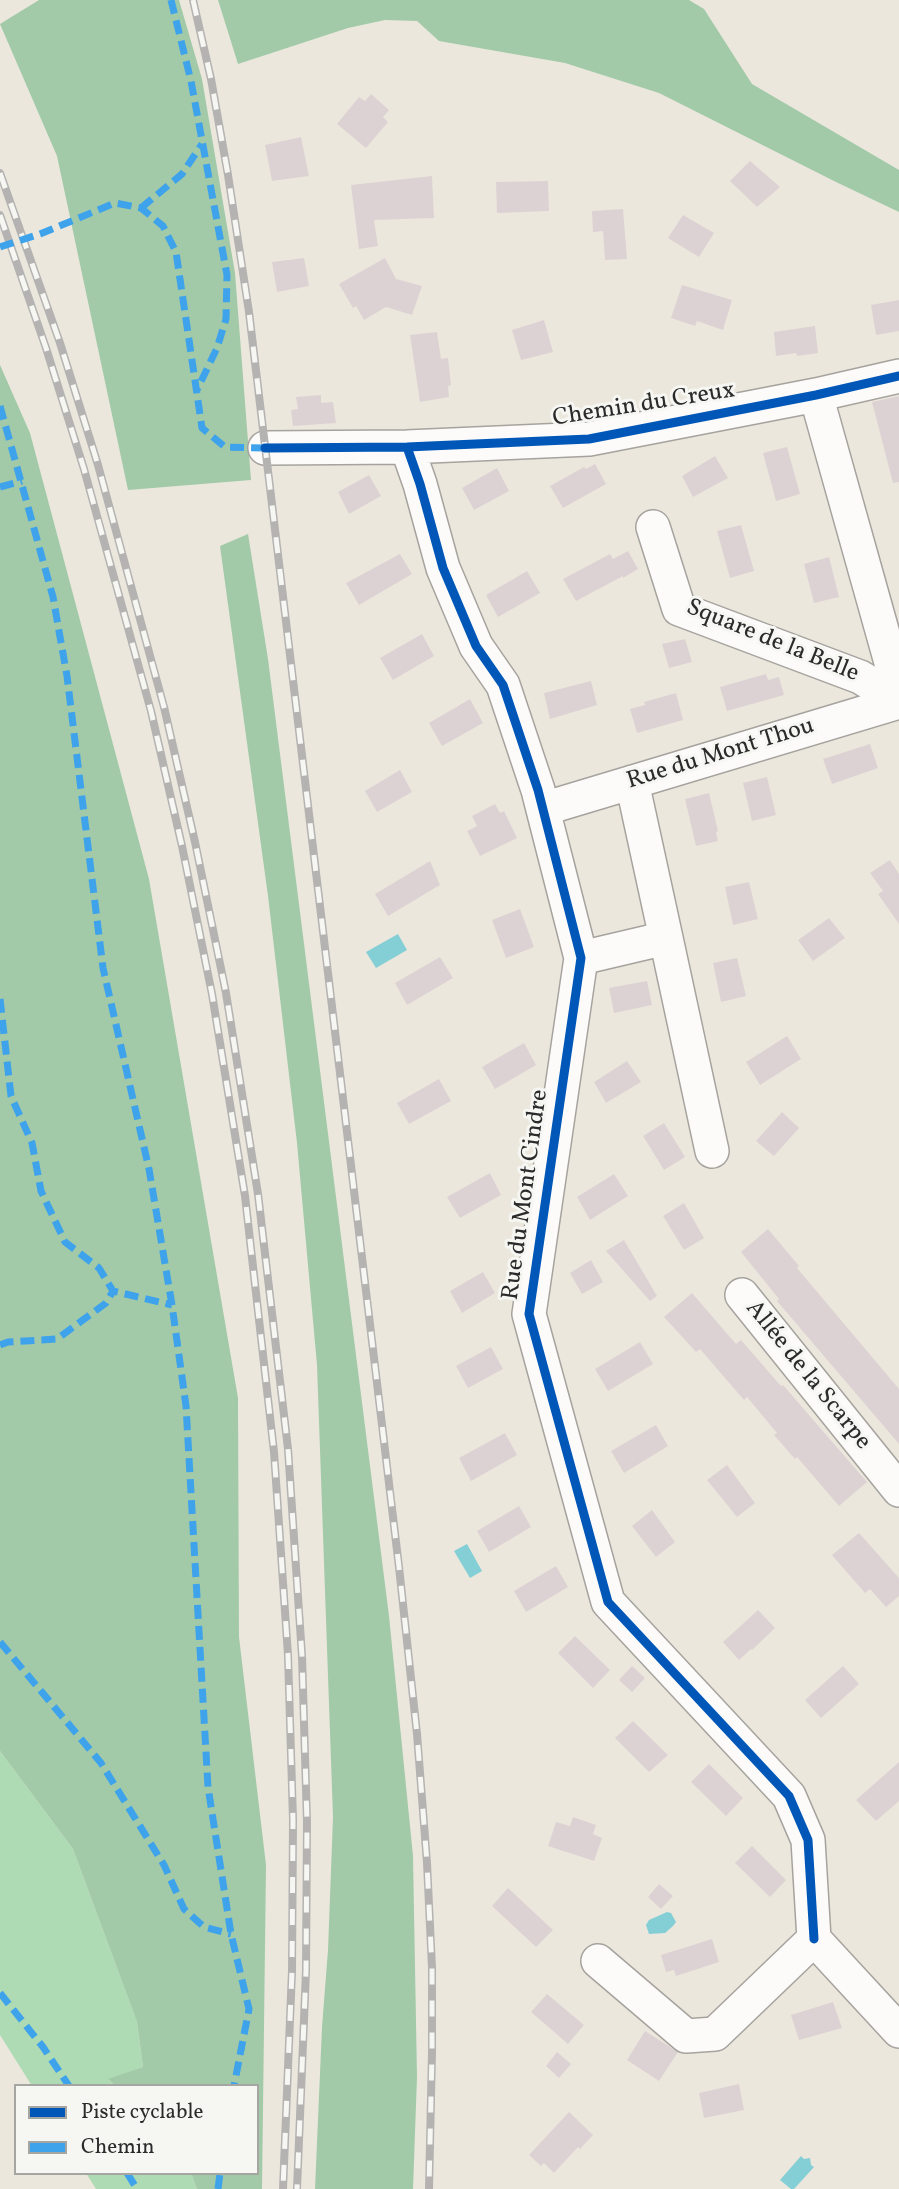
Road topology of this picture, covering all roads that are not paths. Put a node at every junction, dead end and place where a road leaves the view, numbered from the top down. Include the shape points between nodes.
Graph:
1 (899, 376) edge
2 (816, 395) junction
3 (265, 447) dead end
4 (407, 447) junction
5 (653, 527) dead end
6 (899, 691) edge
7 (899, 701) edge
8 (632, 782) junction
9 (543, 809) junction
10 (666, 938) junction
11 (581, 958) junction
12 (712, 1151) dead end
13 (742, 1295) dead end
14 (899, 1490) edge
15 (814, 1938) junction
16 (598, 1961) dead end
17 (899, 2031) edge

1 - 2 street, Chemin du Creux
2 - 4 street, Chemin du Creux via 589,439
2 - 6 street
3 - 4 street, Chemin du Creux
4 - 9 street, Rue du Mont Cindre via 443,568 476,646 503,685
5 - 7 street, Square de la Belle via 678,609 860,677
7 - 8 street, Rue du Mont Thou
8 - 9 street, Rue du Mont Thou
8 - 10 street
9 - 11 street, Rue du Mont Cindre
10 - 11 street
10 - 12 street
11 - 15 street, Rue du Mont Cindre via 529,1314 608,1602 789,1796 808,1840
13 - 14 street, Allée de la Scarpe
15 - 16 street via 715,2034 686,2036
15 - 17 street

